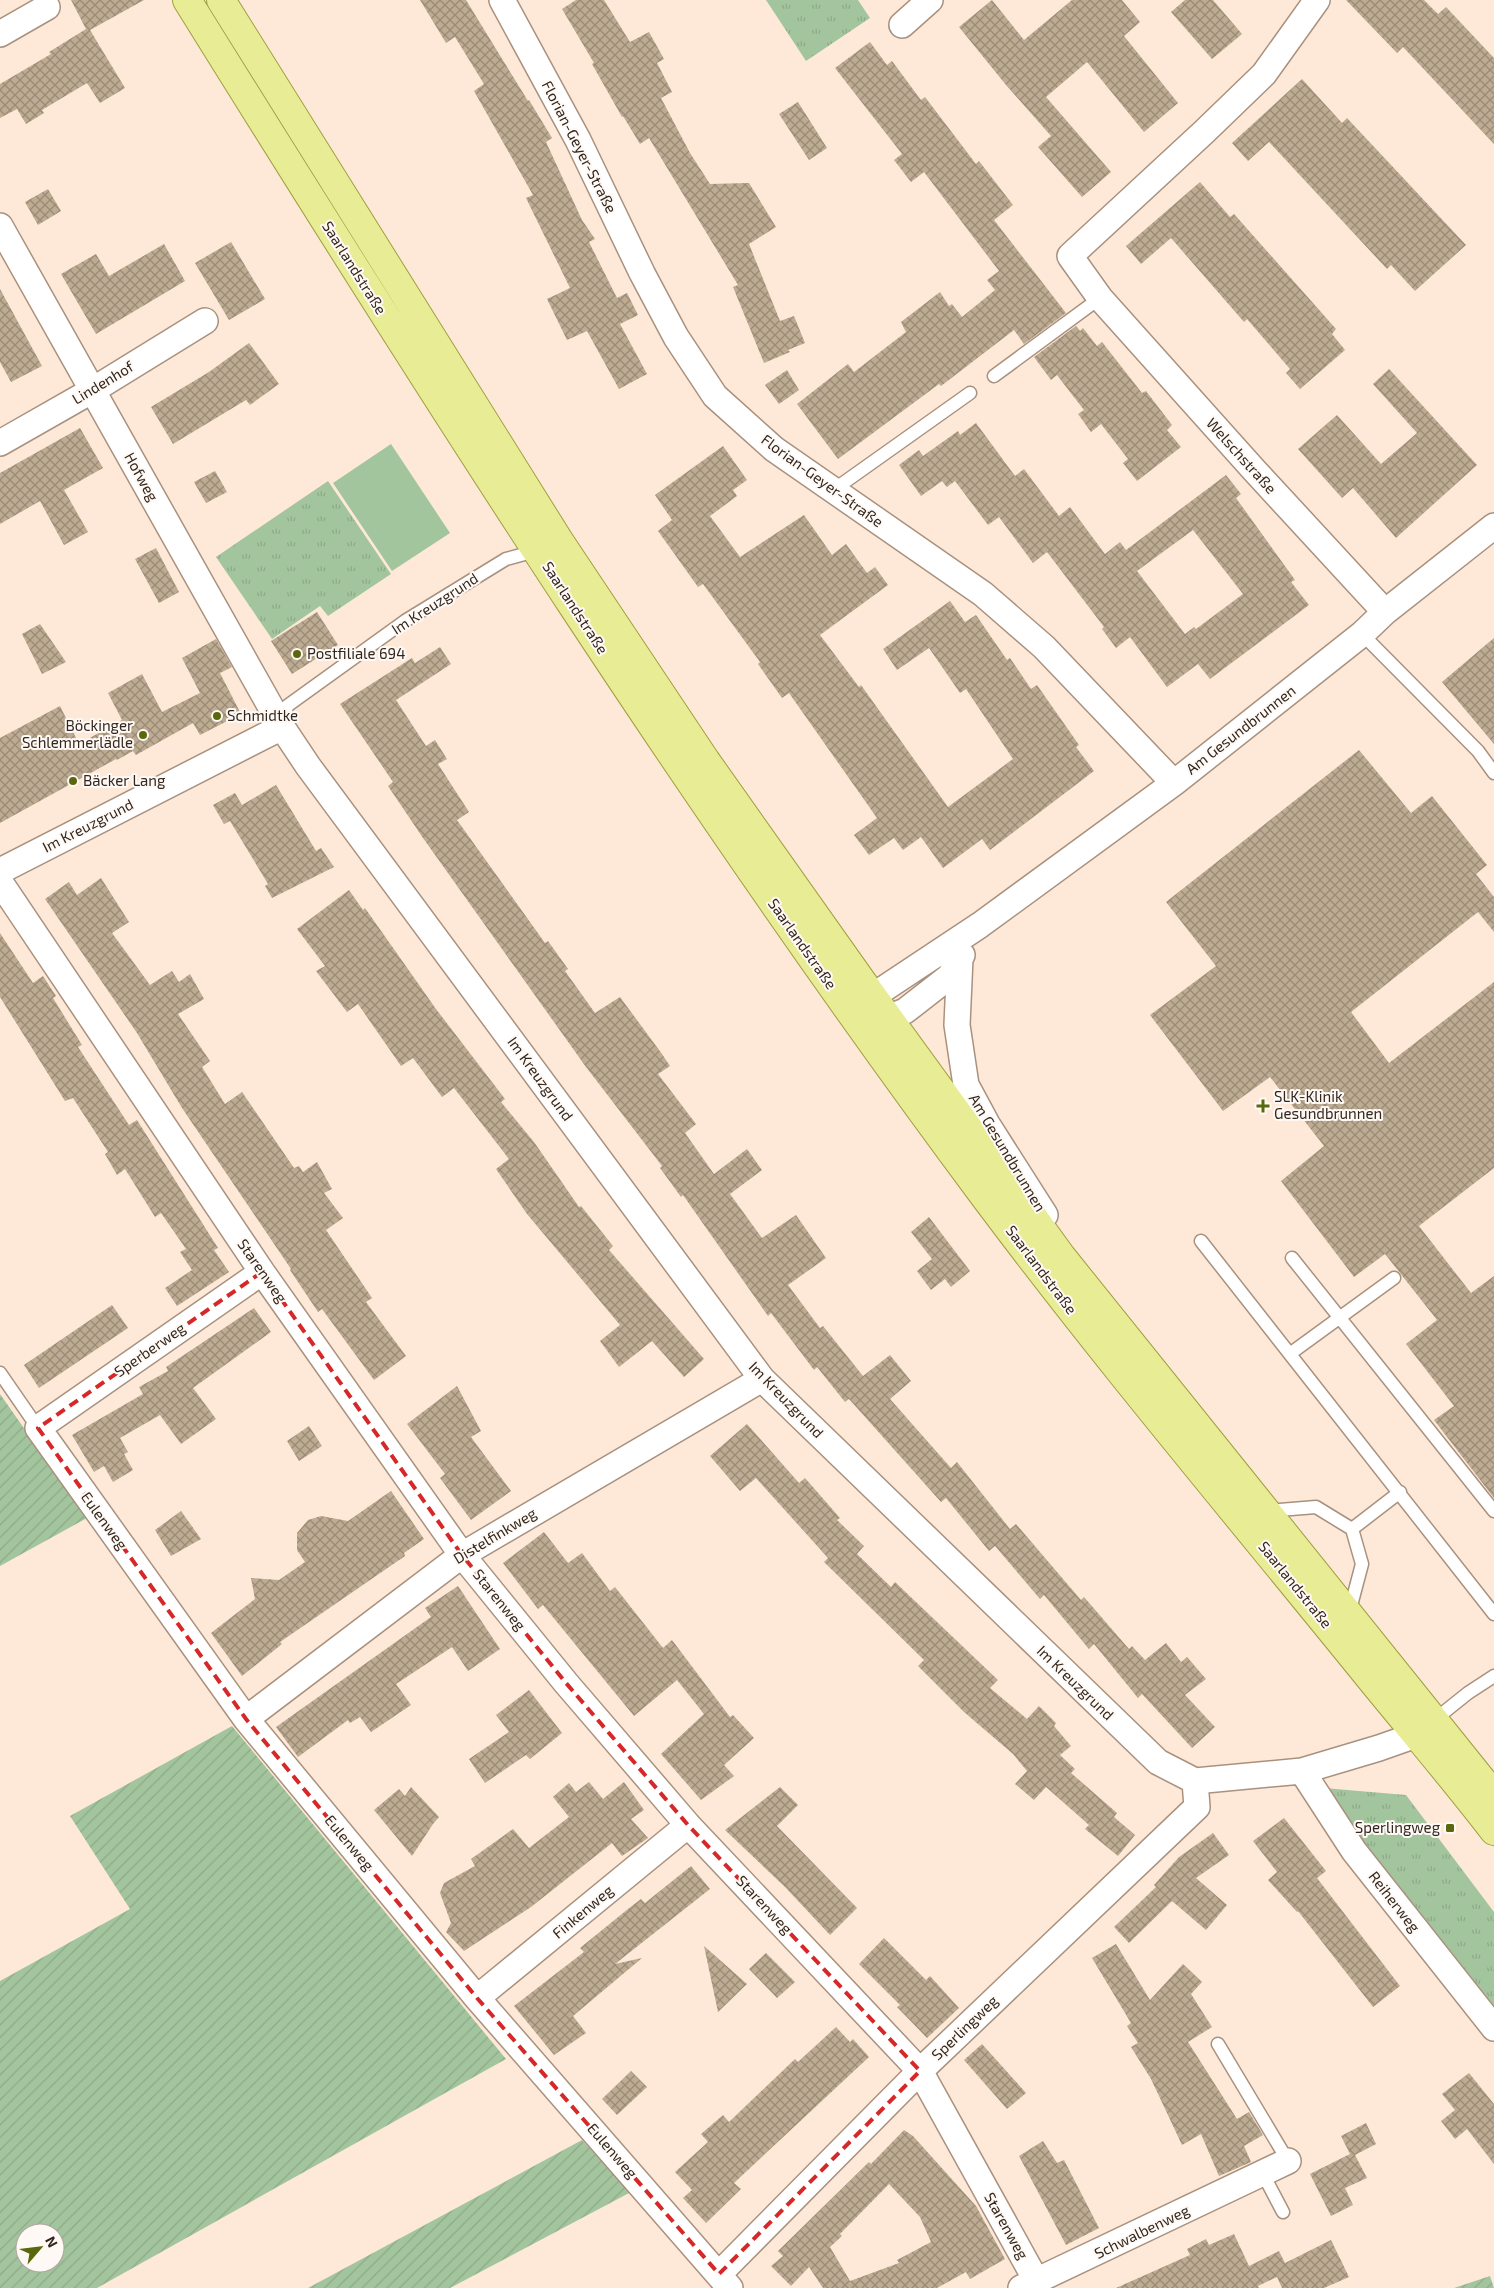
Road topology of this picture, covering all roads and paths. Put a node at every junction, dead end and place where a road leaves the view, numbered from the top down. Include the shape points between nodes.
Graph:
1 (188, 0) edge
2 (221, 0) edge
3 (502, 0) edge
4 (930, 0) edge
5 (1317, 0) edge
6 (47, 7) dead end
7 (902, 25) dead end
8 (0, 34) edge
9 (0, 226) edge
10 (1100, 298) junction
11 (205, 321) dead end
12 (994, 376) dead end
13 (93, 390) junction
14 (970, 394) dead end
15 (0, 443) edge
16 (832, 491) junction
17 (1494, 526) edge
18 (548, 545) junction
19 (1385, 612) junction
20 (1362, 634) junction
21 (282, 727) junction
22 (1494, 773) edge
23 (1174, 783) junction
24 (0, 871) edge
25 (0, 882) edge
26 (980, 925) junction
27 (960, 958) junction
28 (880, 1007) junction
29 (849, 1012) junction
30 (1201, 1242) dead end
31 (1062, 1257) junction
32 (1292, 1258) dead end
33 (262, 1272) junction
34 (1394, 1278) dead end
35 (1291, 1353) junction
36 (0, 1373) edge
37 (762, 1379) junction
38 (38, 1428) junction
39 (1400, 1492) junction
40 (1267, 1511) junction
41 (1494, 1511) edge
42 (1352, 1529) junction
43 (462, 1554) junction
44 (1349, 1613) junction
45 (1494, 1614) edge
46 (1494, 1676) edge
47 (246, 1719) junction
48 (1425, 1728) junction
49 (1302, 1771) junction
50 (1195, 1781) junction
51 (1494, 1795) edge
52 (688, 1825) junction
53 (1494, 1831) edge
54 (477, 1998) junction
55 (1494, 2028) edge
56 (1218, 2044) dead end
57 (920, 2071) junction
58 (1288, 2161) joint
59 (1263, 2174) junction
60 (1283, 2212) dead end
61 (725, 2281) edge
62 (1029, 2285) edge

1 - 18 main road, Saarlandstraße via 361,280
2 - 18 main road, Saarlandstraße
3 - 16 street, Florian-Geyer-Straße via 578,140 650,289 676,337 715,396 774,449
4 - 7 street
5 - 10 street, Welschstraße via 1264,74 1070,256
6 - 8 street
9 - 13 street, Hofweg
10 - 12 lane
10 - 19 street, Welschstraße
11 - 13 street, Lindenhof
13 - 15 street, Lindenhof
13 - 21 street, Hofweg
14 - 16 lane
16 - 23 street, Florian-Geyer-Straße via 984,594 1044,647
17 - 19 street, Am Gesundbrunnen
18 - 21 lane, Im Kreuzgrund via 506,558 405,621 287,706
18 - 28 main road, Saarlandstraße via 706,760
18 - 29 main road, Saarlandstraße via 687,779
19 - 20 street, Am Gesundbrunnen
20 - 22 lane via 1478,751
20 - 23 street, Am Gesundbrunnen
21 - 24 street, Im Kreuzgrund
21 - 37 street, Im Kreuzgrund
23 - 26 street, Am Gesundbrunnen
25 - 33 street, Starenweg
26 - 27 street, Am Gesundbrunnen
26 - 28 street, Am Gesundbrunnen
27 - 28 street, Am Gesundbrunnen via 950,976 905,1010
27 - 31 street, Am Gesundbrunnen via 957,1024 966,1085 987,1124 1043,1209
28 - 29 street, Am Gesundbrunnen via 869,1020
28 - 31 main road, Saarlandstraße
29 - 48 main road, Saarlandstraße via 1092,1337
30 - 35 lane
31 - 40 main road, Saarlandstraße
32 - 41 lane
33 - 38 street, Sperberweg
33 - 43 street, Starenweg
34 - 35 lane
35 - 39 lane
36 - 38 lane, Eulenweg
37 - 43 street, Distelfinkweg
37 - 50 street, Im Kreuzgrund via 1129,1736 1158,1762
38 - 47 street, Eulenweg
39 - 42 lane
39 - 45 lane
40 - 42 lane via 1316,1507
40 - 44 main road, Saarlandstraße
42 - 44 lane via 1362,1564
43 - 47 street, Distelfinkweg
43 - 52 street, Starenweg via 566,1683
44 - 48 main road, Saarlandstraße
46 - 48 lane
47 - 54 street, Eulenweg
48 - 49 street via 1379,1748
48 - 51 main road, Saarlandstraße
48 - 53 main road, Saarlandstraße
49 - 50 street
49 - 55 street, Reiherweg via 1354,1851
50 - 57 street, Sperlingweg via 1198,1807
52 - 54 street, Finkenweg
52 - 57 street, Starenweg
54 - 61 street, Eulenweg
56 - 58 lane, Schwalbenweg
57 - 61 street, Sperlingweg
57 - 62 street, Starenweg
58 - 59 street, Schwalbenweg
59 - 60 lane
59 - 62 street, Schwalbenweg

